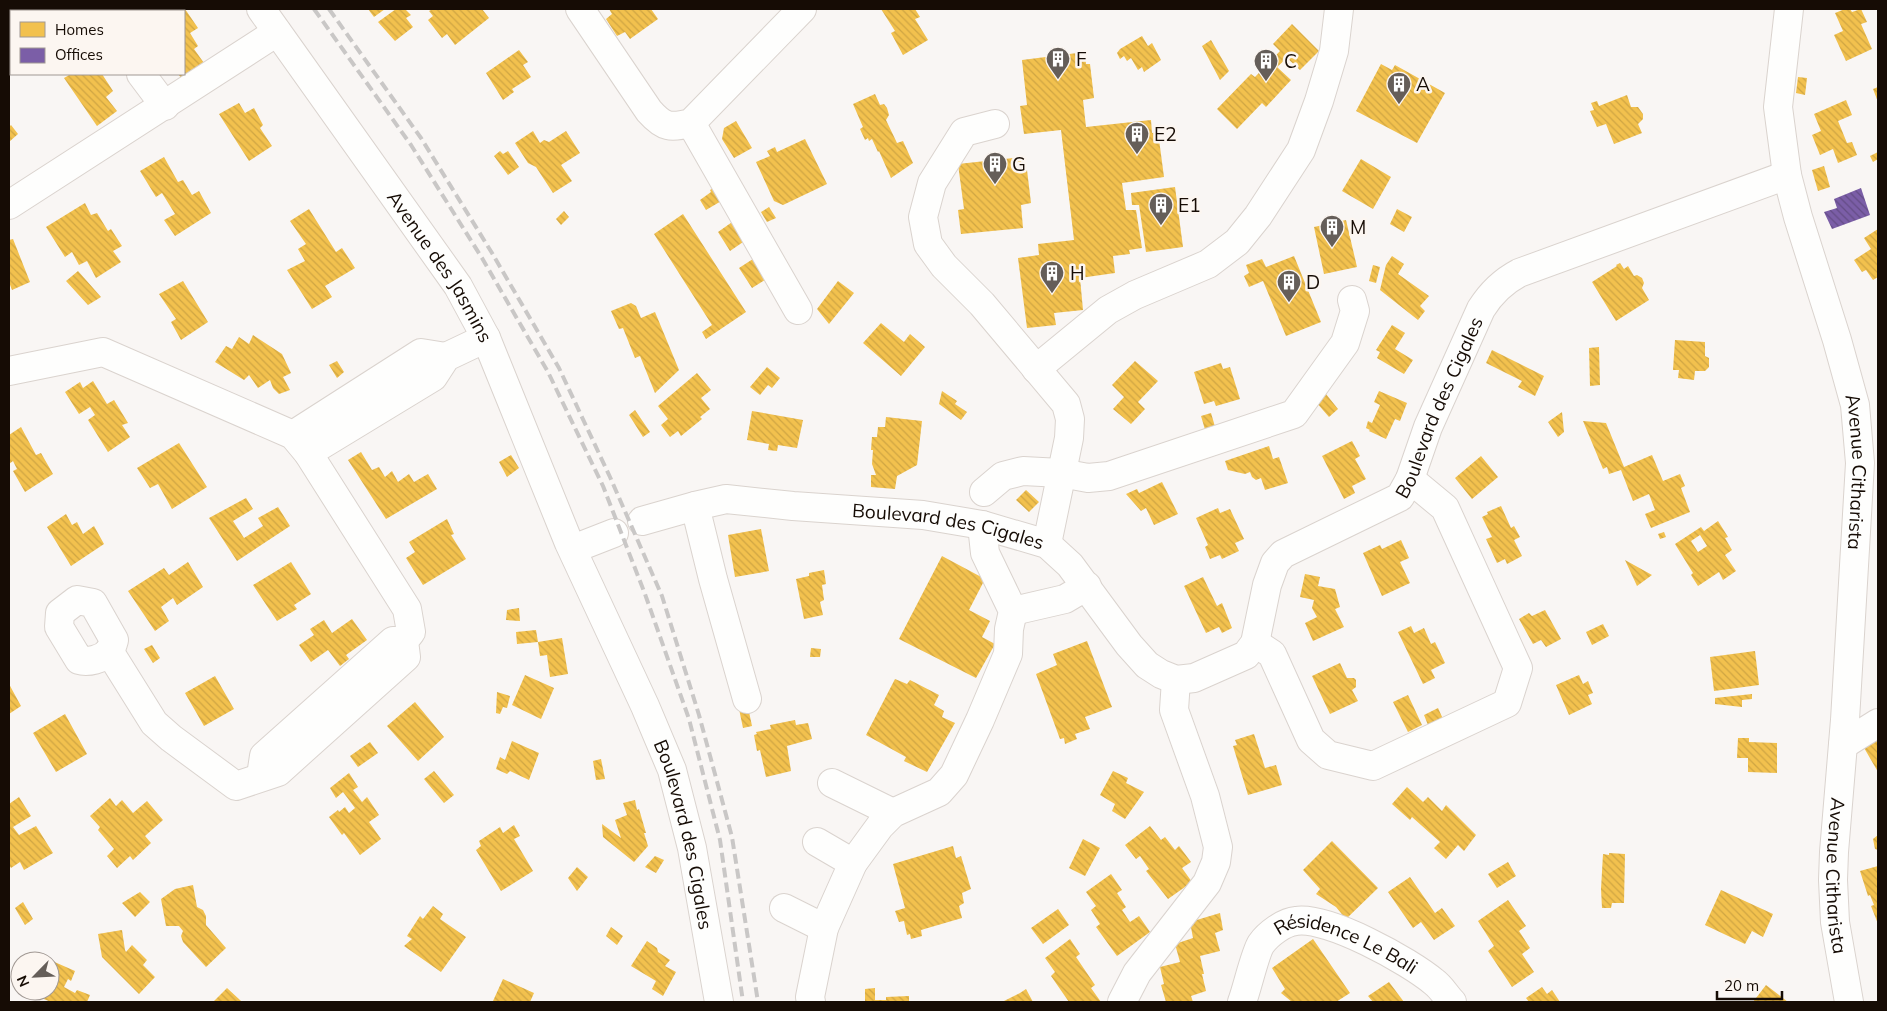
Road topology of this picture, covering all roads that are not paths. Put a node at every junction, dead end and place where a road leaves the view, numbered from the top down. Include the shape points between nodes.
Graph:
1 (261, 9) edge
2 (580, 9) edge
3 (802, 9) edge
4 (1339, 9) edge
5 (1789, 9) edge
6 (277, 32) junction
7 (142, 75) edge
8 (164, 106) junction
9 (691, 123) junction
10 (995, 124) dead end
11 (1787, 176) junction
12 (9, 205) edge
13 (1352, 300) dead end
14 (798, 310) dead end
15 (486, 338) junction
16 (1036, 369) junction
17 (9, 371) edge
18 (300, 444) junction
19 (1061, 473) junction
20 (1410, 479) junction
21 (984, 492) dead end
22 (695, 506) junction
23 (642, 521) dead end
24 (982, 524) junction
25 (614, 533) dead end
26 (1047, 544) junction
27 (573, 550) junction
28 (1086, 586) junction
29 (1013, 611) junction
30 (1255, 644) junction
31 (109, 651) dead end
32 (1176, 680) junction
33 (747, 699) dead end
34 (1878, 723) edge
35 (1843, 745) junction
36 (832, 782) dead end
37 (893, 813) junction
38 (817, 842) dead end
39 (853, 862) junction
40 (784, 908) dead end
41 (824, 928) junction
42 (719, 1002) edge
43 (811, 1002) edge
44 (1122, 1002) edge
45 (1242, 1002) edge
46 (1452, 1002) edge
47 (1849, 1002) edge

1 - 6 street, Avenue des Jasmins
2 - 9 street via 659,122 668,126
3 - 9 street
4 - 16 street via 1334,51 1301,150 1237,242 1208,264 1135,294 1108,310
5 - 11 street, Avenue Citharista via 1778,107
6 - 8 street
6 - 15 street, Avenue des Jasmins via 458,286
7 - 8 street
8 - 12 street
9 - 14 street
10 - 16 street via 964,132 932,183 923,216 928,244 944,266 982,304
11 - 20 street, Boulevard des Cigales via 1519,273 1505,281 1490,294 1480,309 1428,427
11 - 35 street, Avenue Citharista via 1856,414 1860,462
13 - 19 street via 1355,311 1345,343 1311,374 1294,414 1109,476 1088,478
15 - 18 street via 446,357 421,353
15 - 27 street, Avenue des Jasmins
16 - 19 street via 1066,404 1070,419
17 - 18 street via 103,352
18 - 31 street via 407,609 411,632 404,641 393,641 264,756 261,776 236,786 154,723
19 - 21 street via 1023,471 1003,476
19 - 26 street
20 - 30 street, Boulevard des Cigales via 1400,498 1283,554 1275,562
20 - 30 street via 1444,508 1518,668 1507,703 1373,766 1328,755 1311,740 1272,654
22 - 23 street, Boulevard des Cigales
22 - 24 street, Boulevard des Cigales via 726,499 923,515
22 - 33 street
24 - 26 street, Boulevard des Cigales
24 - 29 street via 985,553
25 - 27 street
26 - 28 street, Boulevard des Cigales via 1070,565
27 - 42 street, Boulevard des Cigales via 672,770 692,848
28 - 29 street via 1065,599
28 - 32 street, Boulevard des Cigales via 1129,645 1148,665
29 - 37 street via 1008,654 954,775 939,792
30 - 32 street via 1246,655 1194,678
32 - 44 street via 1174,710 1205,796 1218,847 1216,862 1207,883 1137,973
34 - 35 street
35 - 47 street, Avenue Citharista via 1833,880 1835,922
36 - 37 street
37 - 39 street
38 - 39 street
39 - 41 street
40 - 41 street
41 - 43 street
45 - 46 street, Résidence Le Bali via 1261,944 1276,930 1295,921 1314,922 1342,931 1396,956 1435,982

